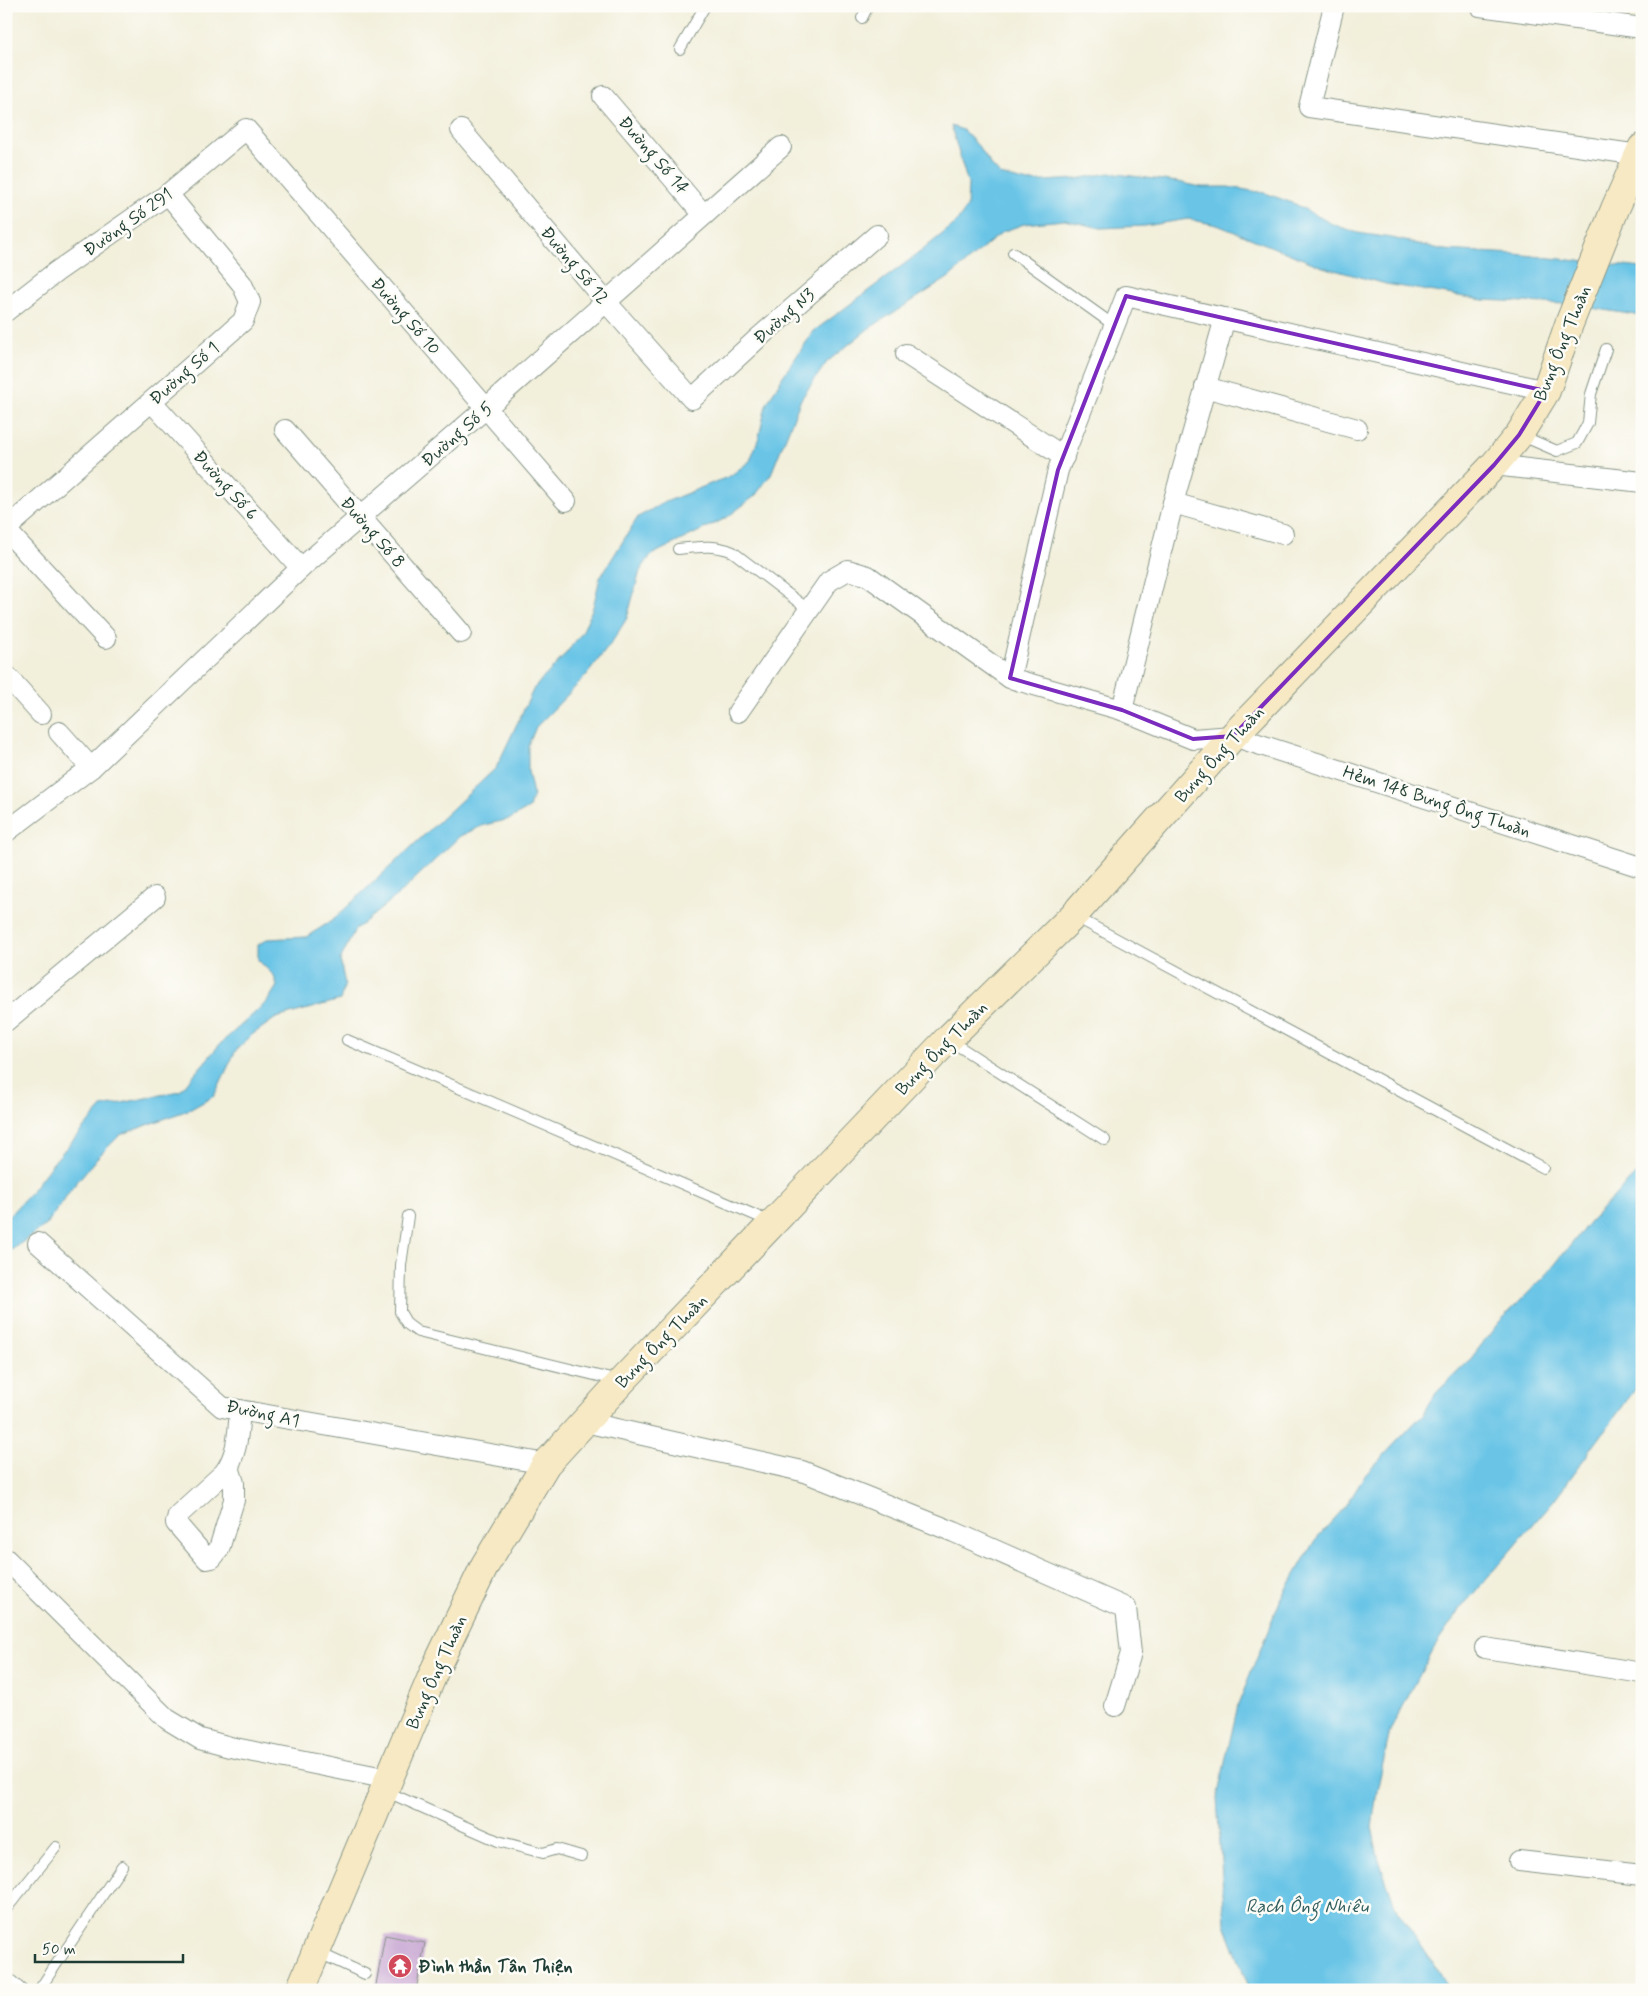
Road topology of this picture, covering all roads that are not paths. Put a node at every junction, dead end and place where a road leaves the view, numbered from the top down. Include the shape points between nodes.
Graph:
1 (704, 6) edge
2 (868, 6) edge
3 (1334, 6) edge
4 (1480, 6) edge
5 (862, 18) dead end
6 (1642, 28) edge
7 (680, 49) dead end
8 (603, 96) dead end
9 (246, 130) joint
10 (461, 130) dead end
11 (781, 147) dead end
12 (1641, 153) edge
13 (168, 194) junction
14 (704, 215) junction
15 (877, 235) dead end
16 (1013, 253) dead end
17 (606, 302) junction
18 (6, 310) edge
19 (1224, 318) junction
20 (1115, 326) junction
21 (1606, 349) dead end
22 (906, 354) dead end
23 (1205, 387) junction
24 (1546, 391) junction
25 (692, 399) joint
26 (152, 402) junction
27 (486, 409) junction
28 (1357, 429) dead end
29 (285, 430) dead end
30 (1519, 435) junction
31 (1064, 457) junction
32 (1494, 465) junction
33 (1642, 482) edge
34 (566, 501) dead end
35 (1173, 503) junction
36 (360, 517) junction
37 (6, 530) edge
38 (1283, 534) dead end
39 (678, 549) dead end
40 (301, 568) junction
41 (809, 610) junction
42 (461, 633) dead end
43 (106, 638) dead end
44 (6, 676) edge
45 (1010, 678) junction
46 (1122, 710) junction
47 (738, 712) dead end
48 (41, 714) dead end
49 (59, 732) dead end
50 (1233, 736) junction
51 (91, 768) junction
52 (6, 832) edge
53 (1640, 867) dead end
54 (155, 897) dead end
55 (1073, 916) junction
56 (6, 1021) edge
57 (948, 1039) junction
58 (347, 1040) dead end
59 (1105, 1140) dead end
60 (1543, 1168) dead end
61 (408, 1216) dead end
62 (774, 1223) junction
63 (38, 1243) dead end
64 (621, 1382) junction
65 (240, 1410) junction
66 (585, 1422) junction
67 (546, 1464) junction
68 (229, 1467) dead end
69 (6, 1559) edge
70 (1485, 1648) dead end
71 (1642, 1673) edge
72 (1115, 1706) dead end
73 (386, 1785) junction
74 (56, 1847) dead end
75 (581, 1856) dead end
76 (1519, 1861) dead end
77 (122, 1866) dead end
78 (1642, 1875) edge
79 (6, 1909) edge
80 (316, 1952) junction
81 (365, 1974) dead end
82 (6, 1976) edge
83 (22, 1990) edge
84 (39, 1990) edge
85 (300, 1990) edge

1 - 7 lane
2 - 5 lane
3 - 12 street via 1309,107
4 - 6 street
8 - 14 street, Đường Số 14
9 - 13 street, Đường Số 291
9 - 27 street, Đường Số 10
10 - 17 street, Đường Số 12
11 - 14 street, Đường Số 5
12 - 24 street, Bưng Ông Thoàn via 1569,324
13 - 18 street, Đường Số 291
13 - 26 street, Đường Số 1 via 242,284 250,302 243,321
14 - 17 street, Đường Số 5
15 - 25 street, Đường N3
16 - 20 lane
17 - 25 street, Đường Số 12
17 - 27 street, Đường Số 5
19 - 20 street via 1126,296
19 - 23 street
19 - 24 street
20 - 31 street
21 - 30 lane via 1591,394 1588,424 1577,443 1557,451
22 - 31 street
23 - 28 street
23 - 35 street
24 - 30 street, Bưng Ông Thoàn
26 - 37 street, Đường Số 1
26 - 40 street, Đường Số 6
27 - 34 street, Đường Số 10
27 - 36 street, Đường Số 5
29 - 36 street, Đường Số 8
30 - 32 street, Bưng Ông Thoàn
31 - 45 street via 1058,470
32 - 33 street
32 - 50 street, Bưng Ông Thoàn
35 - 38 street
35 - 46 street
36 - 40 street, Đường Số 5
36 - 42 street, Đường Số 8
37 - 43 street
39 - 41 lane via 706,546 732,552
40 - 51 street, Đường Số 5
41 - 45 street via 829,581 848,570 868,576
41 - 47 street
44 - 48 street
45 - 46 street
46 - 50 street via 1193,740
49 - 51 street
50 - 53 street, Hẻm 148 Bưng Ông Thoàn
50 - 55 street, Bưng Ông Thoàn
51 - 52 street, Đường Số 5
54 - 56 street
55 - 57 street, Bưng Ông Thoàn
55 - 60 lane
57 - 59 lane
57 - 62 street, Bưng Ông Thoàn
58 - 62 lane
61 - 64 lane via 401,1265 400,1312 407,1324 418,1332
62 - 64 street, Bưng Ông Thoàn
63 - 65 street, Đường A1 via 222,1407
64 - 66 street, Bưng Ông Thoàn
65 - 67 street, Đường A1
65 - 68 street via 236,1447
66 - 67 street, Bưng Ông Thoàn
66 - 72 street via 802,1472 954,1532 1126,1608 1131,1653
67 - 73 street, Bưng Ông Thoàn via 485,1565 436,1667
69 - 73 street via 167,1718 200,1739
70 - 71 street
73 - 75 lane via 498,1841 542,1853 557,1849
73 - 80 street, Bưng Ông Thoàn
74 - 79 lane
76 - 78 street
77 - 84 lane
80 - 81 lane
80 - 85 street, Bưng Ông Thoàn
82 - 83 lane

